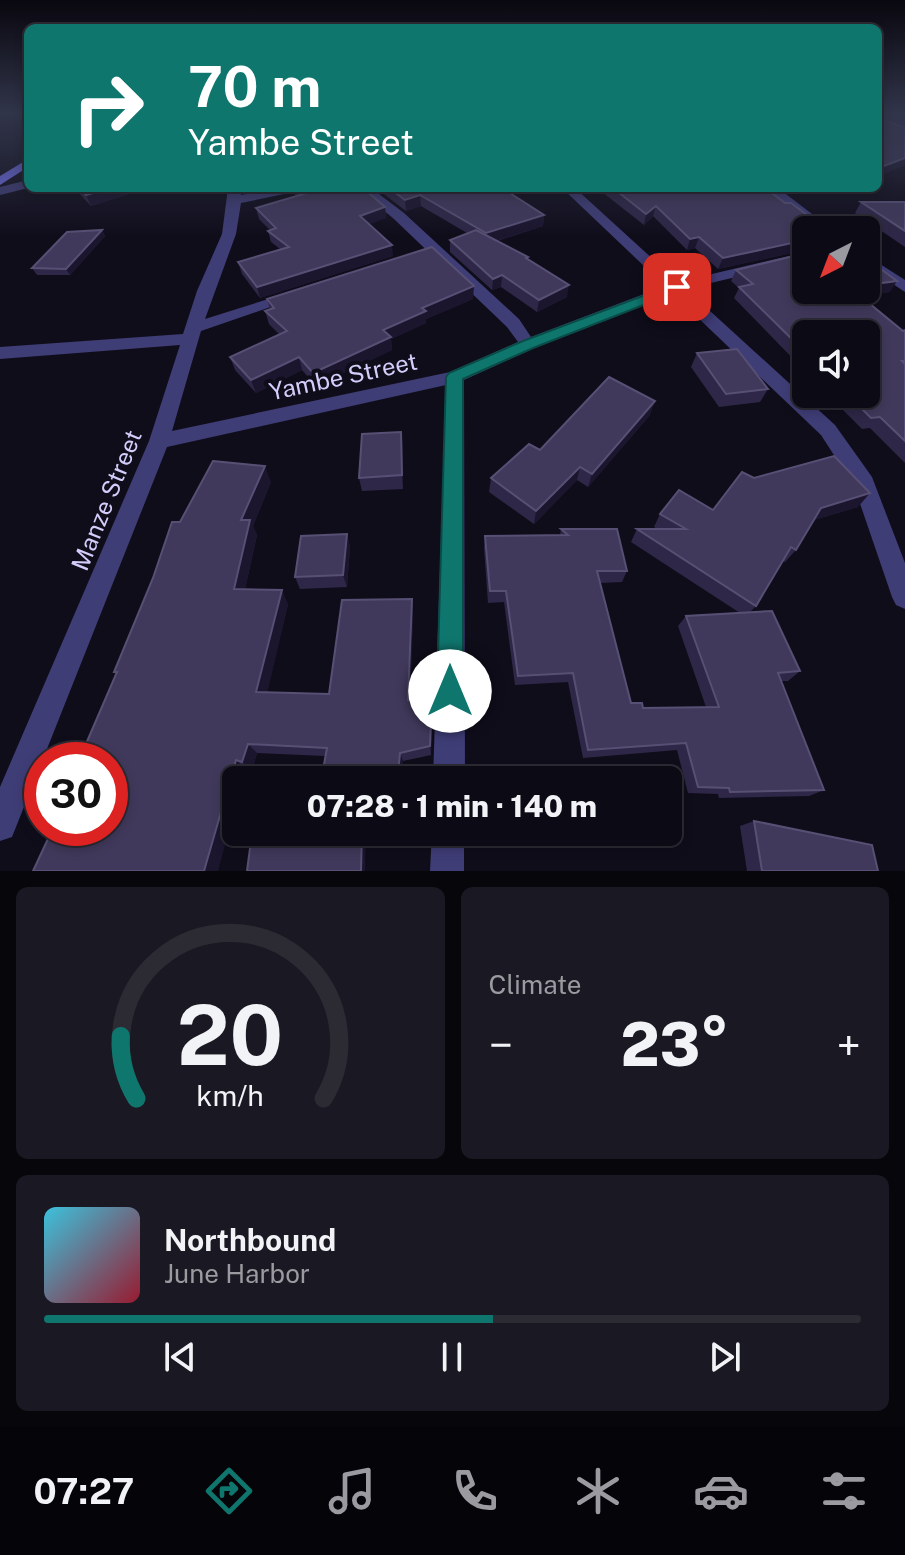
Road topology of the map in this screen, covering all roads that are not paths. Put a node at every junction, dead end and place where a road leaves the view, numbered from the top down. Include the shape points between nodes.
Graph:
1 (24, 165) edge
2 (0, 181) edge
3 (24, 185) edge
4 (0, 191) edge
5 (258, 192) edge
6 (368, 192) edge
7 (572, 192) edge
8 (775, 192) edge
9 (234, 194) edge
10 (807, 216) edge
11 (792, 259) edge
12 (880, 269) edge
13 (677, 287) junction
14 (905, 287) edge
15 (305, 291) edge
16 (190, 333) junction
17 (528, 344) junction
18 (0, 353) edge
19 (455, 377) junction
20 (159, 441) junction
21 (905, 597) edge
22 (449, 766) edge
23 (0, 825) edge
24 (448, 846) edge
25 (447, 871) edge

1 - 2 main road
3 - 4 street
5 - 9 street
6 - 17 street via 399,216 428,253 513,323
7 - 13 street
8 - 10 street
9 - 16 street, Manze Street via 229,234
11 - 13 street, Yambe Street
12 - 14 street
13 - 17 street, Yambe Street
13 - 21 street via 828,430 864,483
15 - 16 street
16 - 18 street
16 - 20 street, Manze Street
17 - 19 street, Yambe Street
19 - 20 street, Yambe Street
19 - 22 street
20 - 23 street, Manze Street
24 - 25 street

